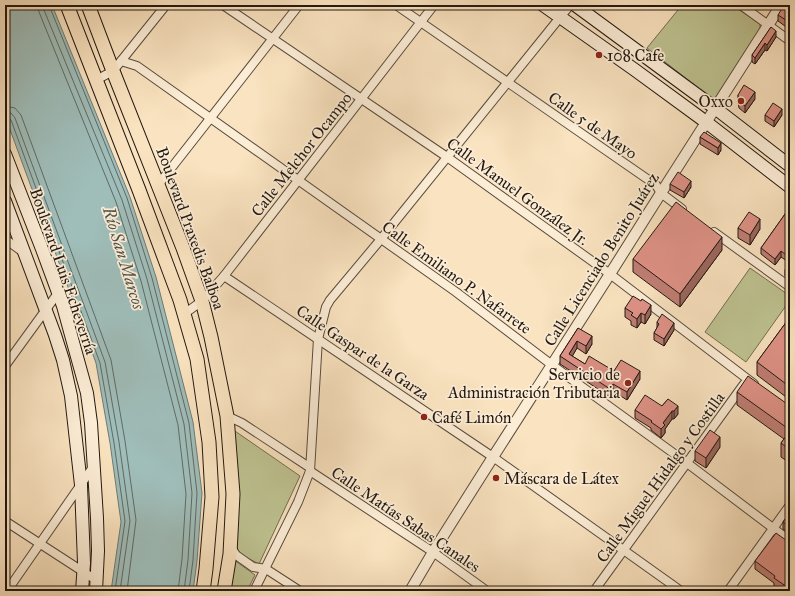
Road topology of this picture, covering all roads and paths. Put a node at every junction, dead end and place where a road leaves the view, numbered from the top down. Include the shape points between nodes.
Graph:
1 (67, 5) edge
2 (88, 5) edge
3 (166, 5) edge
4 (223, 5) edge
5 (299, 5) edge
6 (396, 5) edge
7 (434, 5) edge
8 (543, 5) edge
9 (570, 5) edge
10 (575, 5) edge
11 (742, 5) edge
12 (781, 5) edge
13 (560, 18) junction
14 (420, 22) junction
15 (769, 24) junction
16 (272, 39) junction
17 (790, 40) edge
18 (117, 66) junction
19 (96, 80) junction
20 (508, 82) junction
21 (362, 98) junction
22 (715, 108) junction
23 (211, 118) junction
24 (706, 122) junction
25 (5, 154) edge
26 (447, 157) junction
27 (790, 166) edge
28 (299, 180) junction
29 (157, 182) junction
30 (790, 187) edge
31 (140, 190) junction
32 (661, 193) junction
33 (5, 201) edge
34 (692, 216) edge
35 (705, 225) edge
36 (5, 239) edge
37 (381, 239) junction
38 (24, 252) junction
39 (610, 274) junction
40 (224, 276) junction
41 (790, 287) edge
42 (58, 293) junction
43 (202, 301) junction
44 (46, 309) junction
45 (184, 314) junction
46 (318, 339) junction
47 (552, 365) junction
48 (5, 366) edge
49 (747, 379) junction
50 (760, 388) edge
51 (227, 416) junction
52 (493, 457) junction
53 (687, 463) junction
54 (93, 467) junction
55 (310, 469) junction
56 (81, 484) junction
57 (790, 506) edge
58 (5, 521) edge
59 (774, 528) junction
60 (790, 541) edge
61 (230, 543) junction
62 (40, 544) junction
63 (624, 551) junction
64 (433, 552) junction
65 (266, 569) junction
66 (84, 573) junction
67 (96, 586) edge
68 (6, 591) edge
69 (82, 591) edge
70 (203, 591) edge
71 (224, 591) edge
72 (254, 591) edge
73 (300, 591) edge
74 (410, 591) edge
75 (487, 591) edge
76 (594, 591) edge
77 (681, 591) edge
78 (728, 591) edge

1 - 19 main road
2 - 18 main road, Boulevard Praxedis Balboa
3 - 18 street
4 - 16 street, Calle Manuel González Jr.
5 - 16 street
6 - 14 street, Calle 5 de Mayo
7 - 14 street, Calle Melchor Ocampo
8 - 13 main road
9 - 13 street
10 - 22 main road
11 - 15 street
12 - 15 street, Calle Licenciado Benito Juárez
13 - 20 street
13 - 24 main road
14 - 20 street, Calle 5 de Mayo
14 - 21 street, Calle Melchor Ocampo
15 - 17 street
15 - 22 street, Calle Licenciado Benito Juárez
16 - 21 street, Calle Manuel González Jr.
16 - 23 street
18 - 19 street
18 - 23 street, Calle Emiliano P. Nafarrete via 137,66
18 - 29 main road, Boulevard Praxedis Balboa
19 - 31 main road
20 - 26 street
20 - 32 street, Calle 5 de Mayo via 656,185
21 - 26 street, Calle Manuel González Jr.
21 - 28 street, Calle Melchor Ocampo
22 - 24 street, Calle Licenciado Benito Juárez
22 - 27 main road
23 - 28 street, Calle Emiliano P. Nafarrete
23 - 29 street
24 - 30 main road
24 - 32 street, Calle Licenciado Benito Juárez
25 - 42 main road, Boulevard Luis Echeverría
26 - 37 street
26 - 39 street, Calle Manuel González Jr.
28 - 37 street, Calle Emiliano P. Nafarrete
28 - 40 street, Calle Melchor Ocampo
29 - 31 main road
29 - 43 main road, Boulevard Praxedis Balboa
31 - 45 main road
32 - 34 street, Calle 5 de Mayo
32 - 39 street, Calle Licenciado Benito Juárez
33 - 38 main road, Boulevard Luis Echeverría
35 - 41 street
36 - 38 street
37 - 46 street via 330,300
37 - 47 street, Calle Emiliano P. Nafarrete
38 - 44 main road, Boulevard Luis Echeverría
39 - 47 street, Calle Licenciado Benito Juárez
39 - 49 street, Calle Manuel González Jr.
40 - 43 street, Calle Melchor Ocampo
40 - 46 street, Calle Gaspar de la Garza
42 - 44 street
42 - 54 main road, Boulevard Luis Echeverría via 87,393
43 - 45 street, Calle Melchor Ocampo
43 - 51 main road, Boulevard Praxedis Balboa
44 - 48 street
44 - 56 main road, Boulevard Luis Echeverría via 63,360 71,396
45 - 70 main road via 197,359 209,442 212,497
46 - 52 street, Calle Gaspar de la Garza
46 - 55 street
47 - 52 street, Calle Licenciado Benito Juárez
47 - 53 street, Calle Emiliano P. Nafarrete
49 - 50 street, Calle Manuel González Jr.
49 - 53 street, Calle Miguel Hidalgo y Costilla
51 - 55 street, Calle Matías Sabas Canales via 242,423
51 - 61 main road, Boulevard Praxedis Balboa via 233,494
52 - 63 street, Calle Gaspar de la Garza
52 - 64 street, Calle Licenciado Benito Juárez
53 - 59 street, Calle Emiliano P. Nafarrete
53 - 63 street, Calle Miguel Hidalgo y Costilla
54 - 56 street
54 - 67 main road, Boulevard Luis Echeverría via 98,551
55 - 64 street, Calle Matías Sabas Canales
55 - 65 street via 298,502
56 - 62 street
56 - 66 main road, Boulevard Luis Echeverría
57 - 59 street
58 - 62 street
59 - 60 street, Calle Emiliano P. Nafarrete
59 - 78 street
61 - 65 street via 236,555 253,567
61 - 71 main road, Boulevard Praxedis Balboa
62 - 66 street
62 - 68 street
63 - 76 street, Calle Miguel Hidalgo y Costilla
63 - 77 street, Calle Gaspar de la Garza
64 - 74 street, Calle Licenciado Benito Juárez
64 - 75 street, Calle Matías Sabas Canales
65 - 72 street
65 - 73 street
66 - 67 street
66 - 69 main road, Boulevard Luis Echeverría

